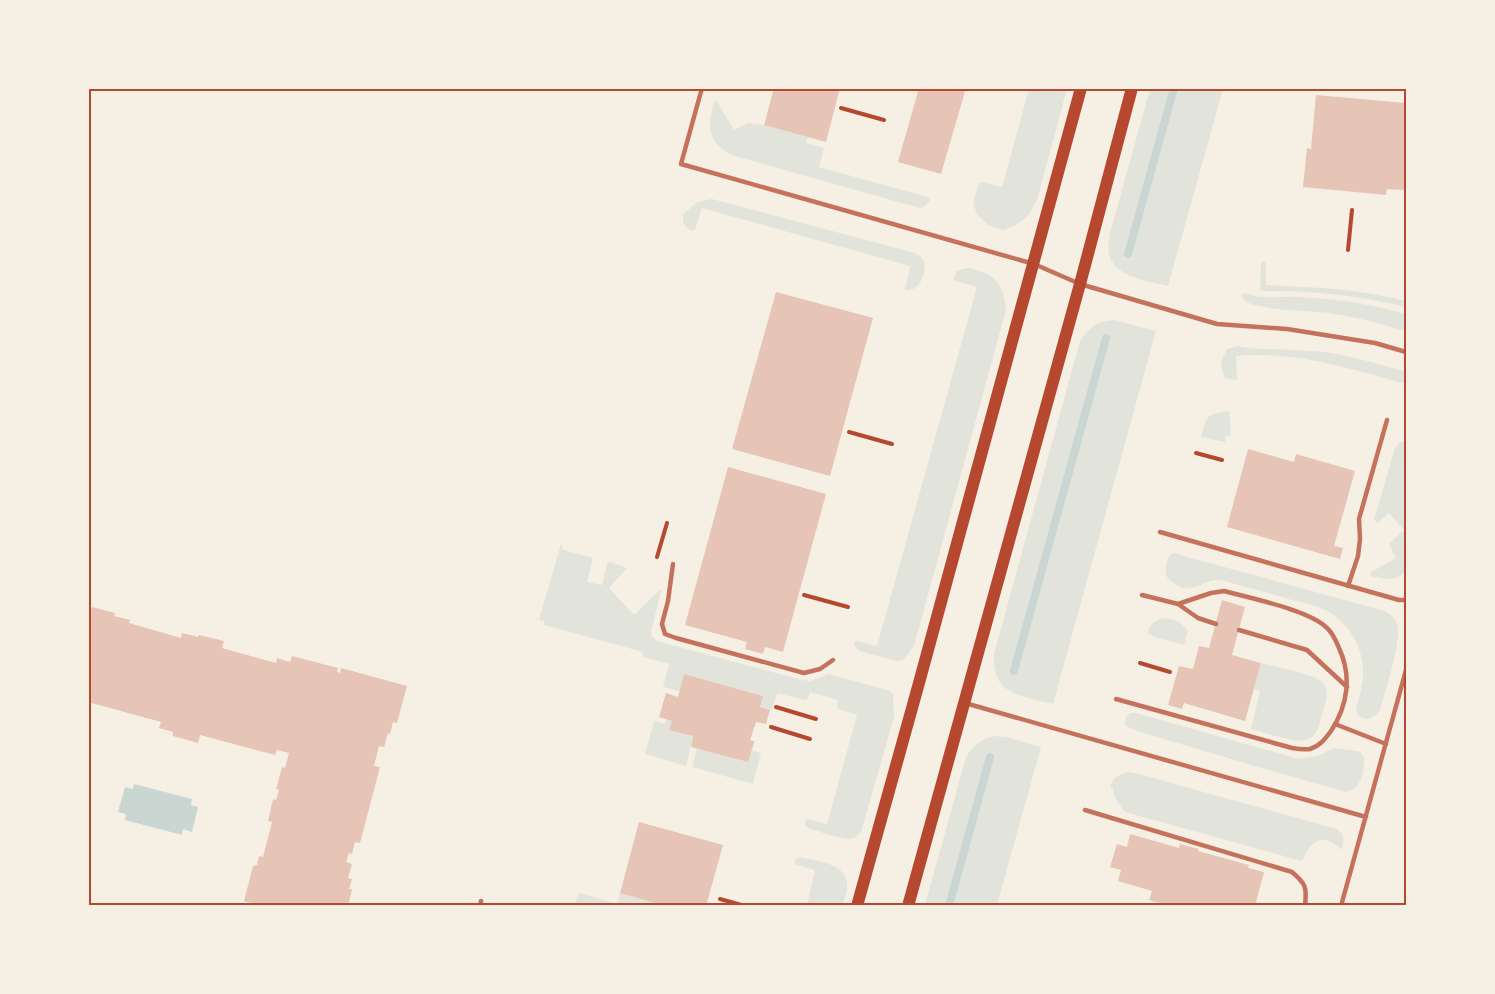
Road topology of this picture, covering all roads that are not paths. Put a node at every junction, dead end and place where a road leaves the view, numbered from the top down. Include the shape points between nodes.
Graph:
1 (702, 88) edge
2 (1082, 88) edge
3 (1132, 88) edge
4 (1034, 264) junction
5 (1080, 284) junction
6 (1407, 352) edge
7 (1387, 420) dead end
8 (1160, 532) dead end
9 (673, 564) dead end
10 (1348, 586) junction
11 (1142, 595) dead end
12 (1407, 600) edge
13 (1178, 604) junction
14 (1216, 624) dead end
15 (1239, 630) dead end
16 (833, 660) dead end
17 (1407, 670) edge
18 (1347, 687) junction
19 (1116, 699) dead end
20 (965, 704) junction
21 (1335, 724) junction
22 (1386, 744) junction
23 (1085, 810) dead end
24 (1366, 817) junction
25 (856, 906) edge
26 (908, 906) edge
27 (1305, 906) edge
28 (1341, 906) edge

1 - 4 lane via 681,164
2 - 4 main road
3 - 5 main road
4 - 5 lane
4 - 25 main road
5 - 6 lane via 1217,324 1287,329
5 - 20 main road
7 - 10 lane via 1359,519 1358,556
8 - 10 lane
9 - 16 lane via 662,624 665,634 804,673
10 - 12 lane
11 - 13 lane
13 - 14 lane via 1198,618
13 - 18 lane via 1224,591 1319,621 1336,640 1345,660
15 - 18 lane via 1307,650
17 - 22 lane
18 - 21 lane
19 - 21 lane via 1303,750 1324,741
20 - 24 lane
20 - 26 main road
21 - 22 lane
22 - 24 lane
23 - 27 lane via 1292,872 1303,881
24 - 28 lane

